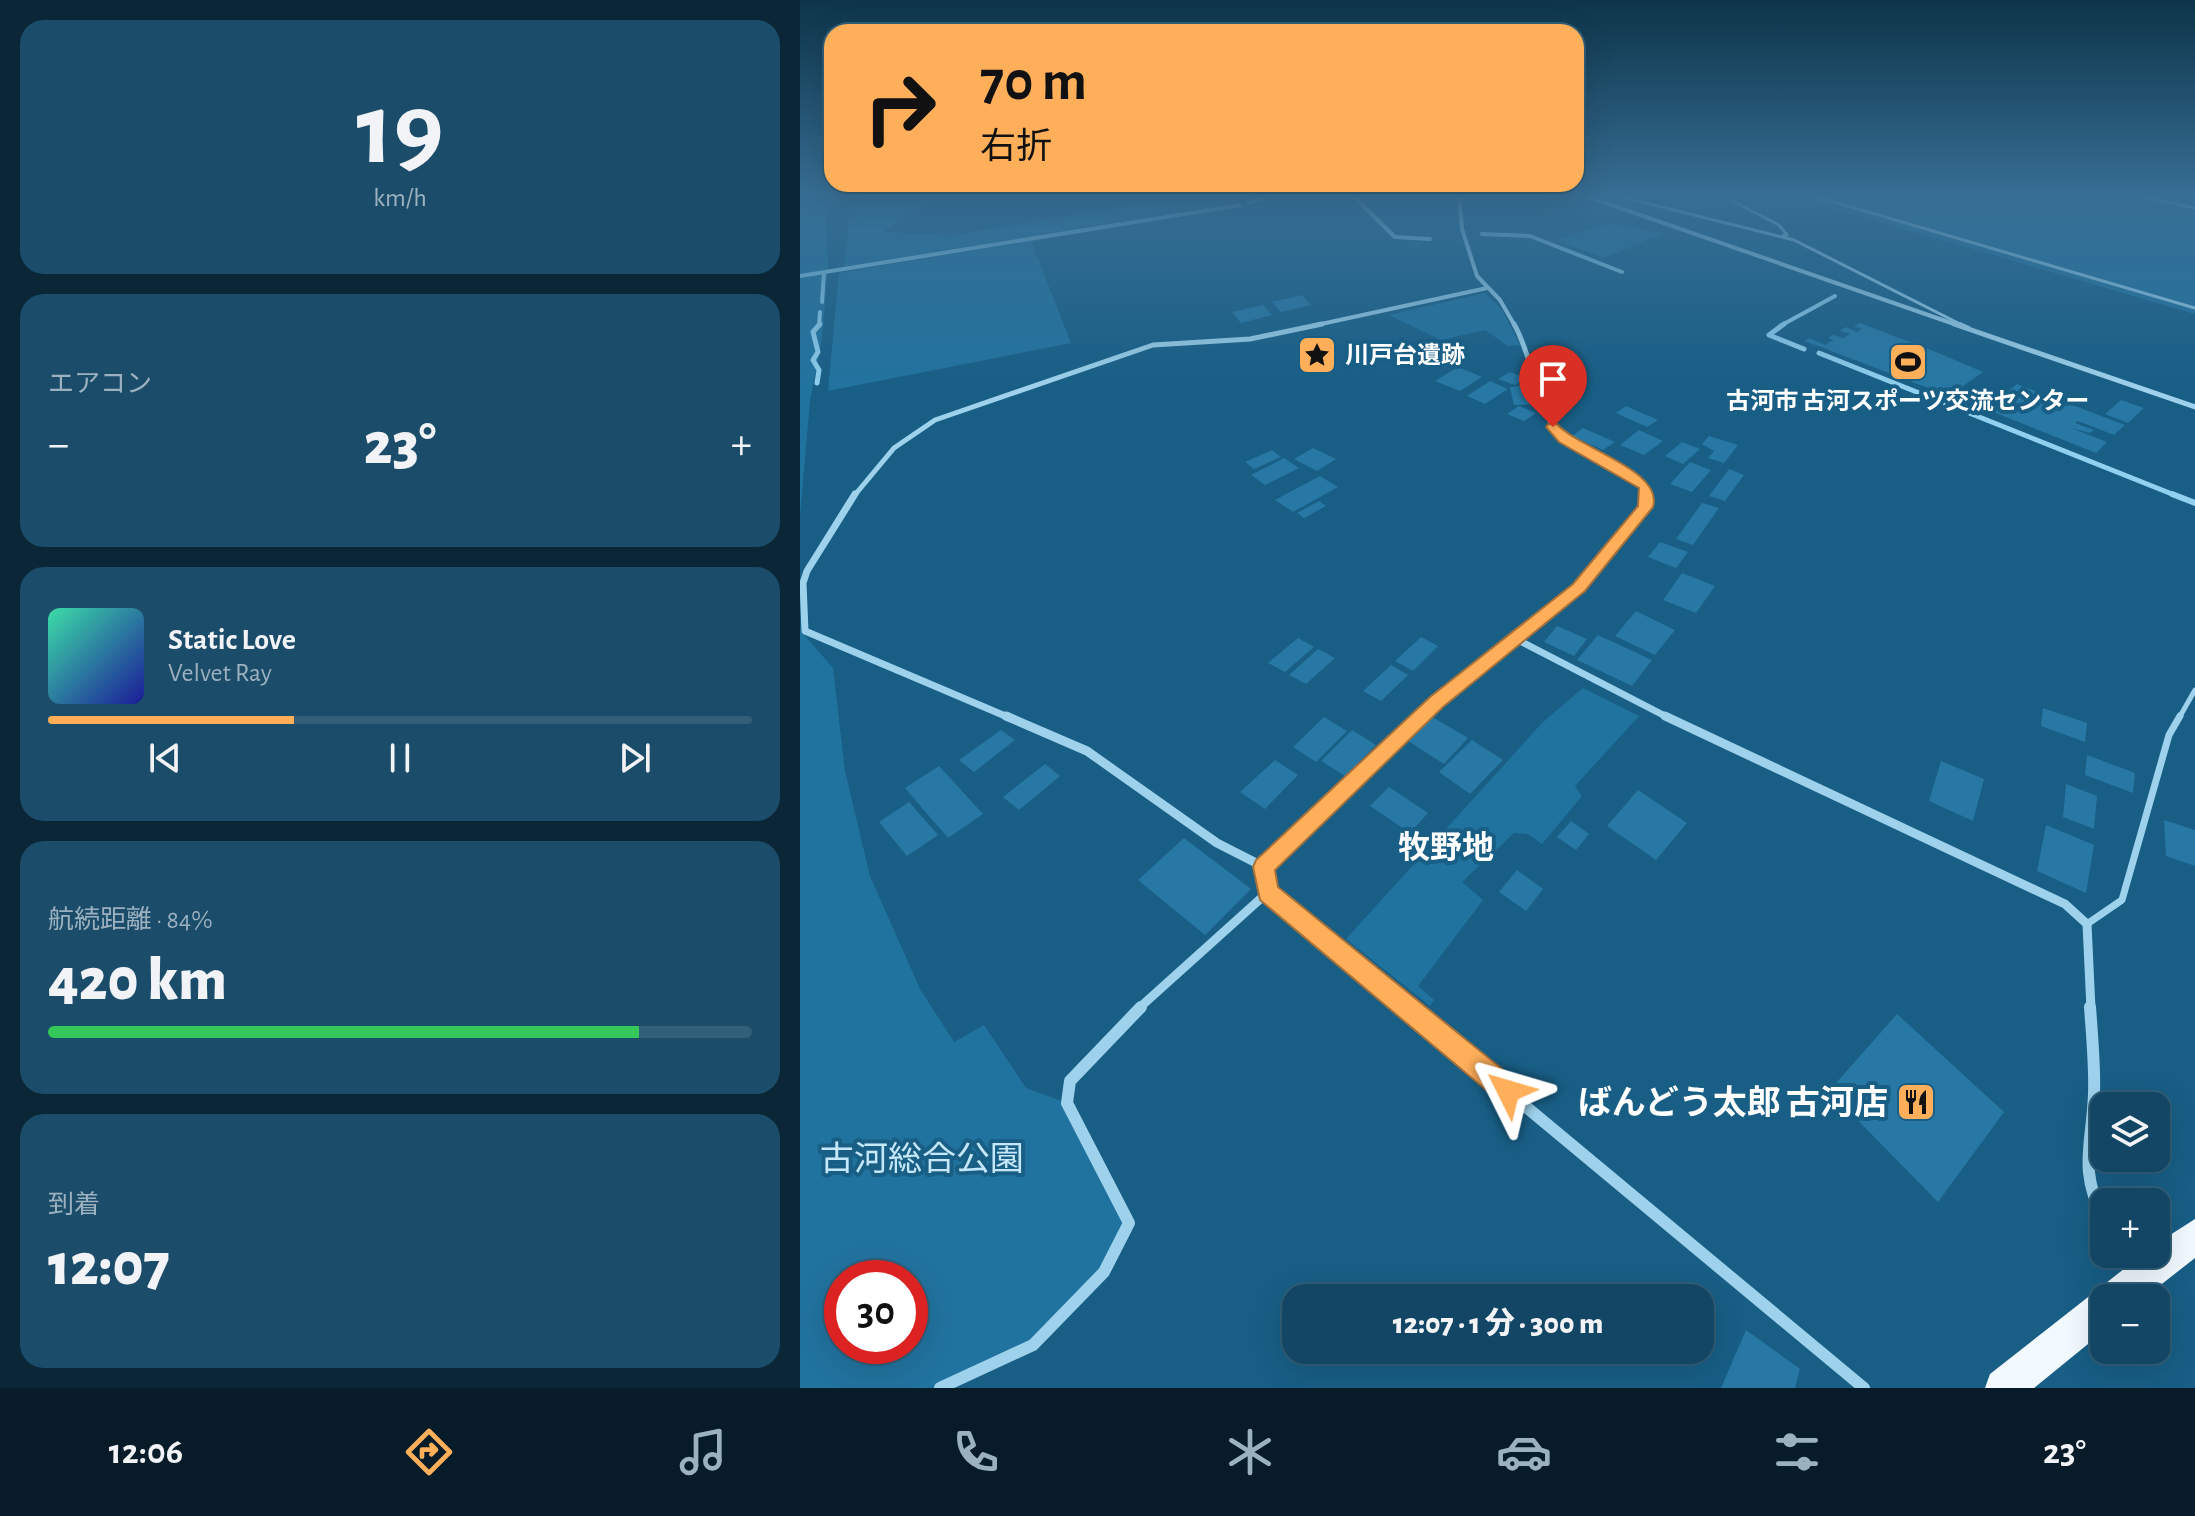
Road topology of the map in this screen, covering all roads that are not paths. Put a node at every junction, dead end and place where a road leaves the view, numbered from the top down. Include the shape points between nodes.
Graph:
1 (1472, 259) edge
2 (1763, 259) edge
3 (1832, 259) edge
4 (2027, 259) edge
5 (1487, 288) junction
6 (2195, 308) edge
7 (1986, 338) junction
8 (2195, 407) edge
9 (1516, 639) junction
10 (2195, 690) edge
11 (1264, 867) junction
12 (1268, 892) junction
13 (2087, 924) junction
14 (2090, 1188) edge
15 (2195, 1236) edge
16 (2127, 1277) edge
17 (2090, 1318) edge
18 (940, 1388) edge
19 (1864, 1388) edge
20 (2004, 1388) edge

1 - 5 street
2 - 7 street
3 - 7 lane
4 - 6 lane
5 - 9 street via 1523,339 1553,427 1563,439 1636,478 1649,496 1579,587
5 - 11 street via 1250,339 1153,345 935,420 889,450 807,571 805,631 1087,751 1119,768 1213,840
7 - 8 street
9 - 11 street via 1426,712
9 - 13 street via 1689,729 2065,904
10 - 13 lane via 2169,735 2122,900
11 - 12 street
12 - 18 street via 1123,1023 1070,1081 1067,1103 1129,1223 1104,1272 1033,1345
12 - 19 street
13 - 14 street via 2094,1093 2086,1168
15 - 16 highway
17 - 20 highway

